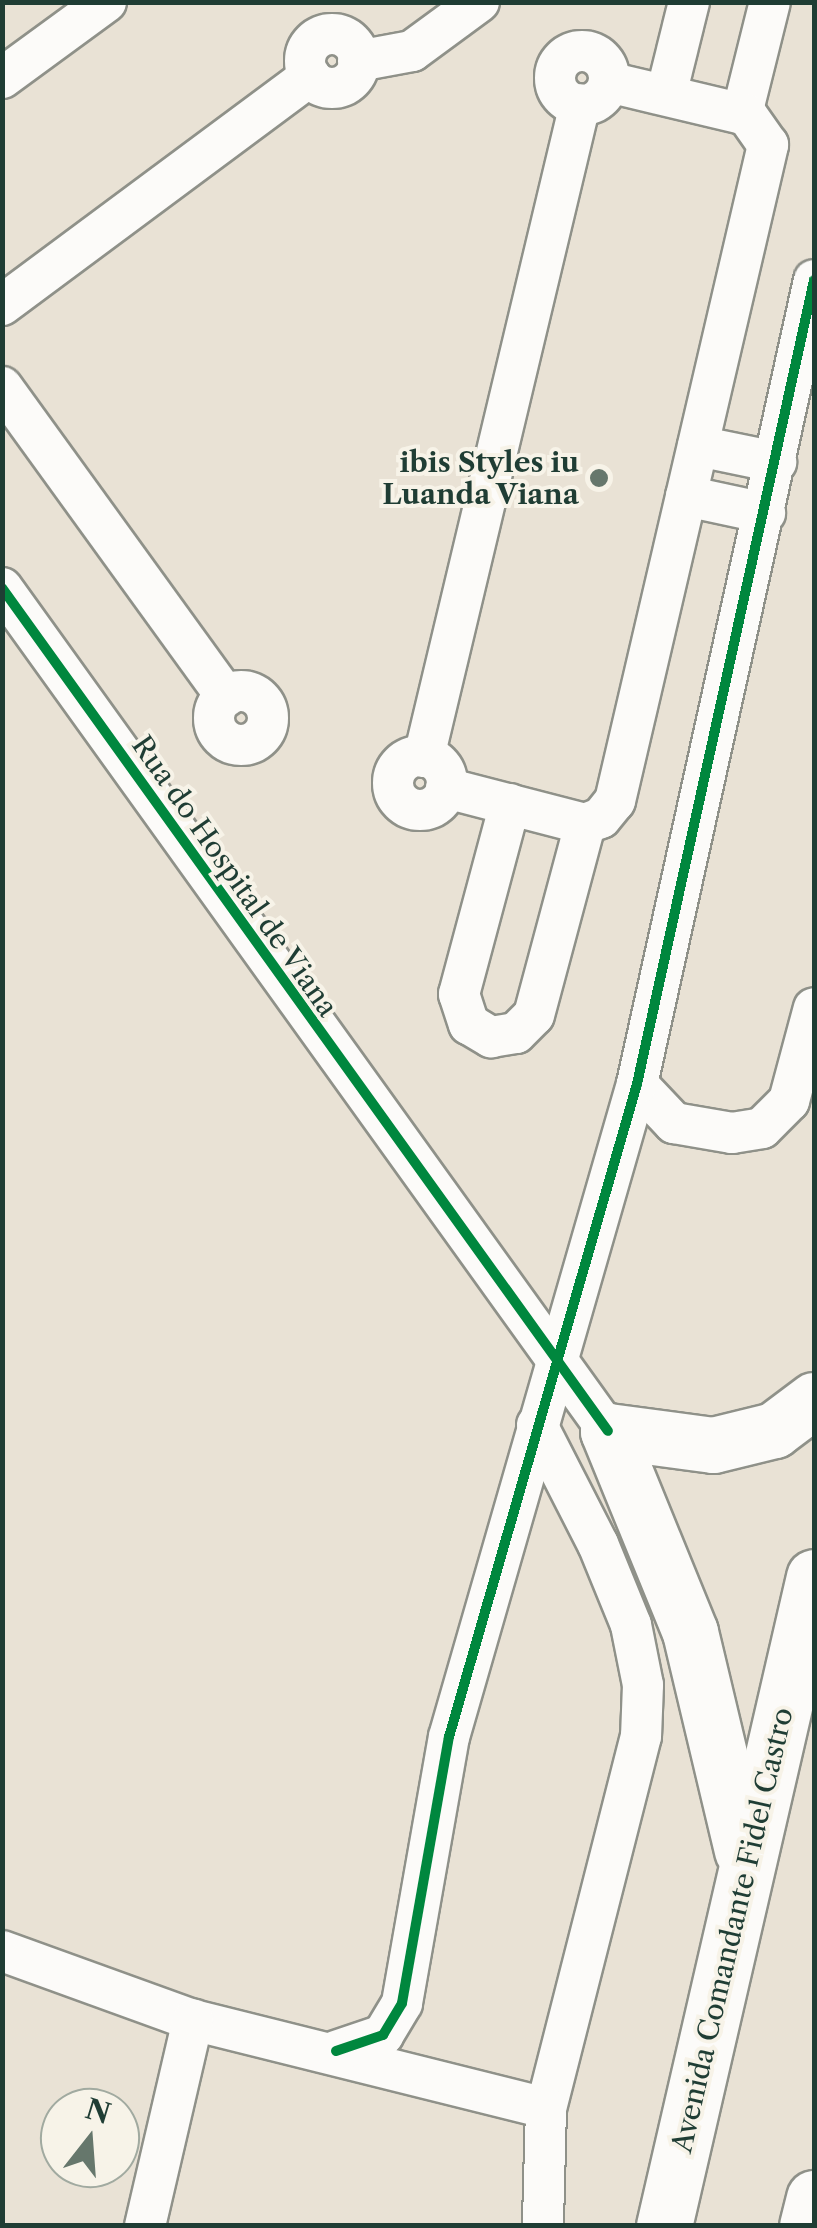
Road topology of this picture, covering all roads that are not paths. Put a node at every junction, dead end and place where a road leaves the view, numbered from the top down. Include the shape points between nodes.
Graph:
1 (106, 2) edge
2 (479, 2) edge
3 (689, 2) edge
4 (770, 2) edge
5 (2, 78) edge
6 (666, 95) junction
7 (742, 114) junction
8 (814, 280) edge
9 (2, 305) edge
10 (2, 387) edge
11 (698, 446) junction
12 (776, 462) junction
13 (686, 496) junction
14 (765, 512) junction
15 (2, 588) edge
16 (226, 696) dead end
17 (510, 804) junction
18 (585, 824) junction
19 (814, 1008) edge
20 (638, 1084) junction
21 (556, 1366) junction
22 (814, 1400) edge
23 (537, 1426) junction
24 (608, 1431) junction
25 (814, 1577) edge
26 (745, 1869) junction
27 (2, 1951) edge
28 (193, 2020) junction
29 (336, 2051) junction
30 (546, 2108) junction
31 (814, 2198) edge
32 (145, 2226) edge
33 (543, 2226) edge
34 (664, 2226) edge
35 (808, 2226) edge

1 - 5 street
2 - 9 street via 412,50 358,61 353,77 338,86 310,76
3 - 6 street
4 - 7 street
6 - 7 street
6 - 17 street via 594,93 435,772
7 - 11 street via 768,144
8 - 12 street
10 - 16 street
11 - 12 street
11 - 13 street
12 - 14 street
13 - 14 street
13 - 18 street via 615,801
14 - 20 street
15 - 21 street, Rua do Hospital de Viana
17 - 18 street
17 - 18 street via 459,994 469,1024 491,1037 516,1033 534,1015
19 - 20 street via 789,1102 762,1128 732,1133 674,1122
20 - 21 street
21 - 23 street
21 - 24 street, Rua do Hospital de Viana
22 - 24 highway via 774,1430 714,1444
23 - 29 street via 449,1737 402,2003 383,2035
23 - 30 street via 605,1560 631,1624 643,1685 640,1736
24 - 26 highway via 690,1632
25 - 26 highway, Avenida Comandante Fidel Castro
26 - 34 highway, Avenida Comandante Fidel Castro
27 - 28 street
28 - 29 street
28 - 32 street
29 - 30 street
30 - 33 street
31 - 35 highway

